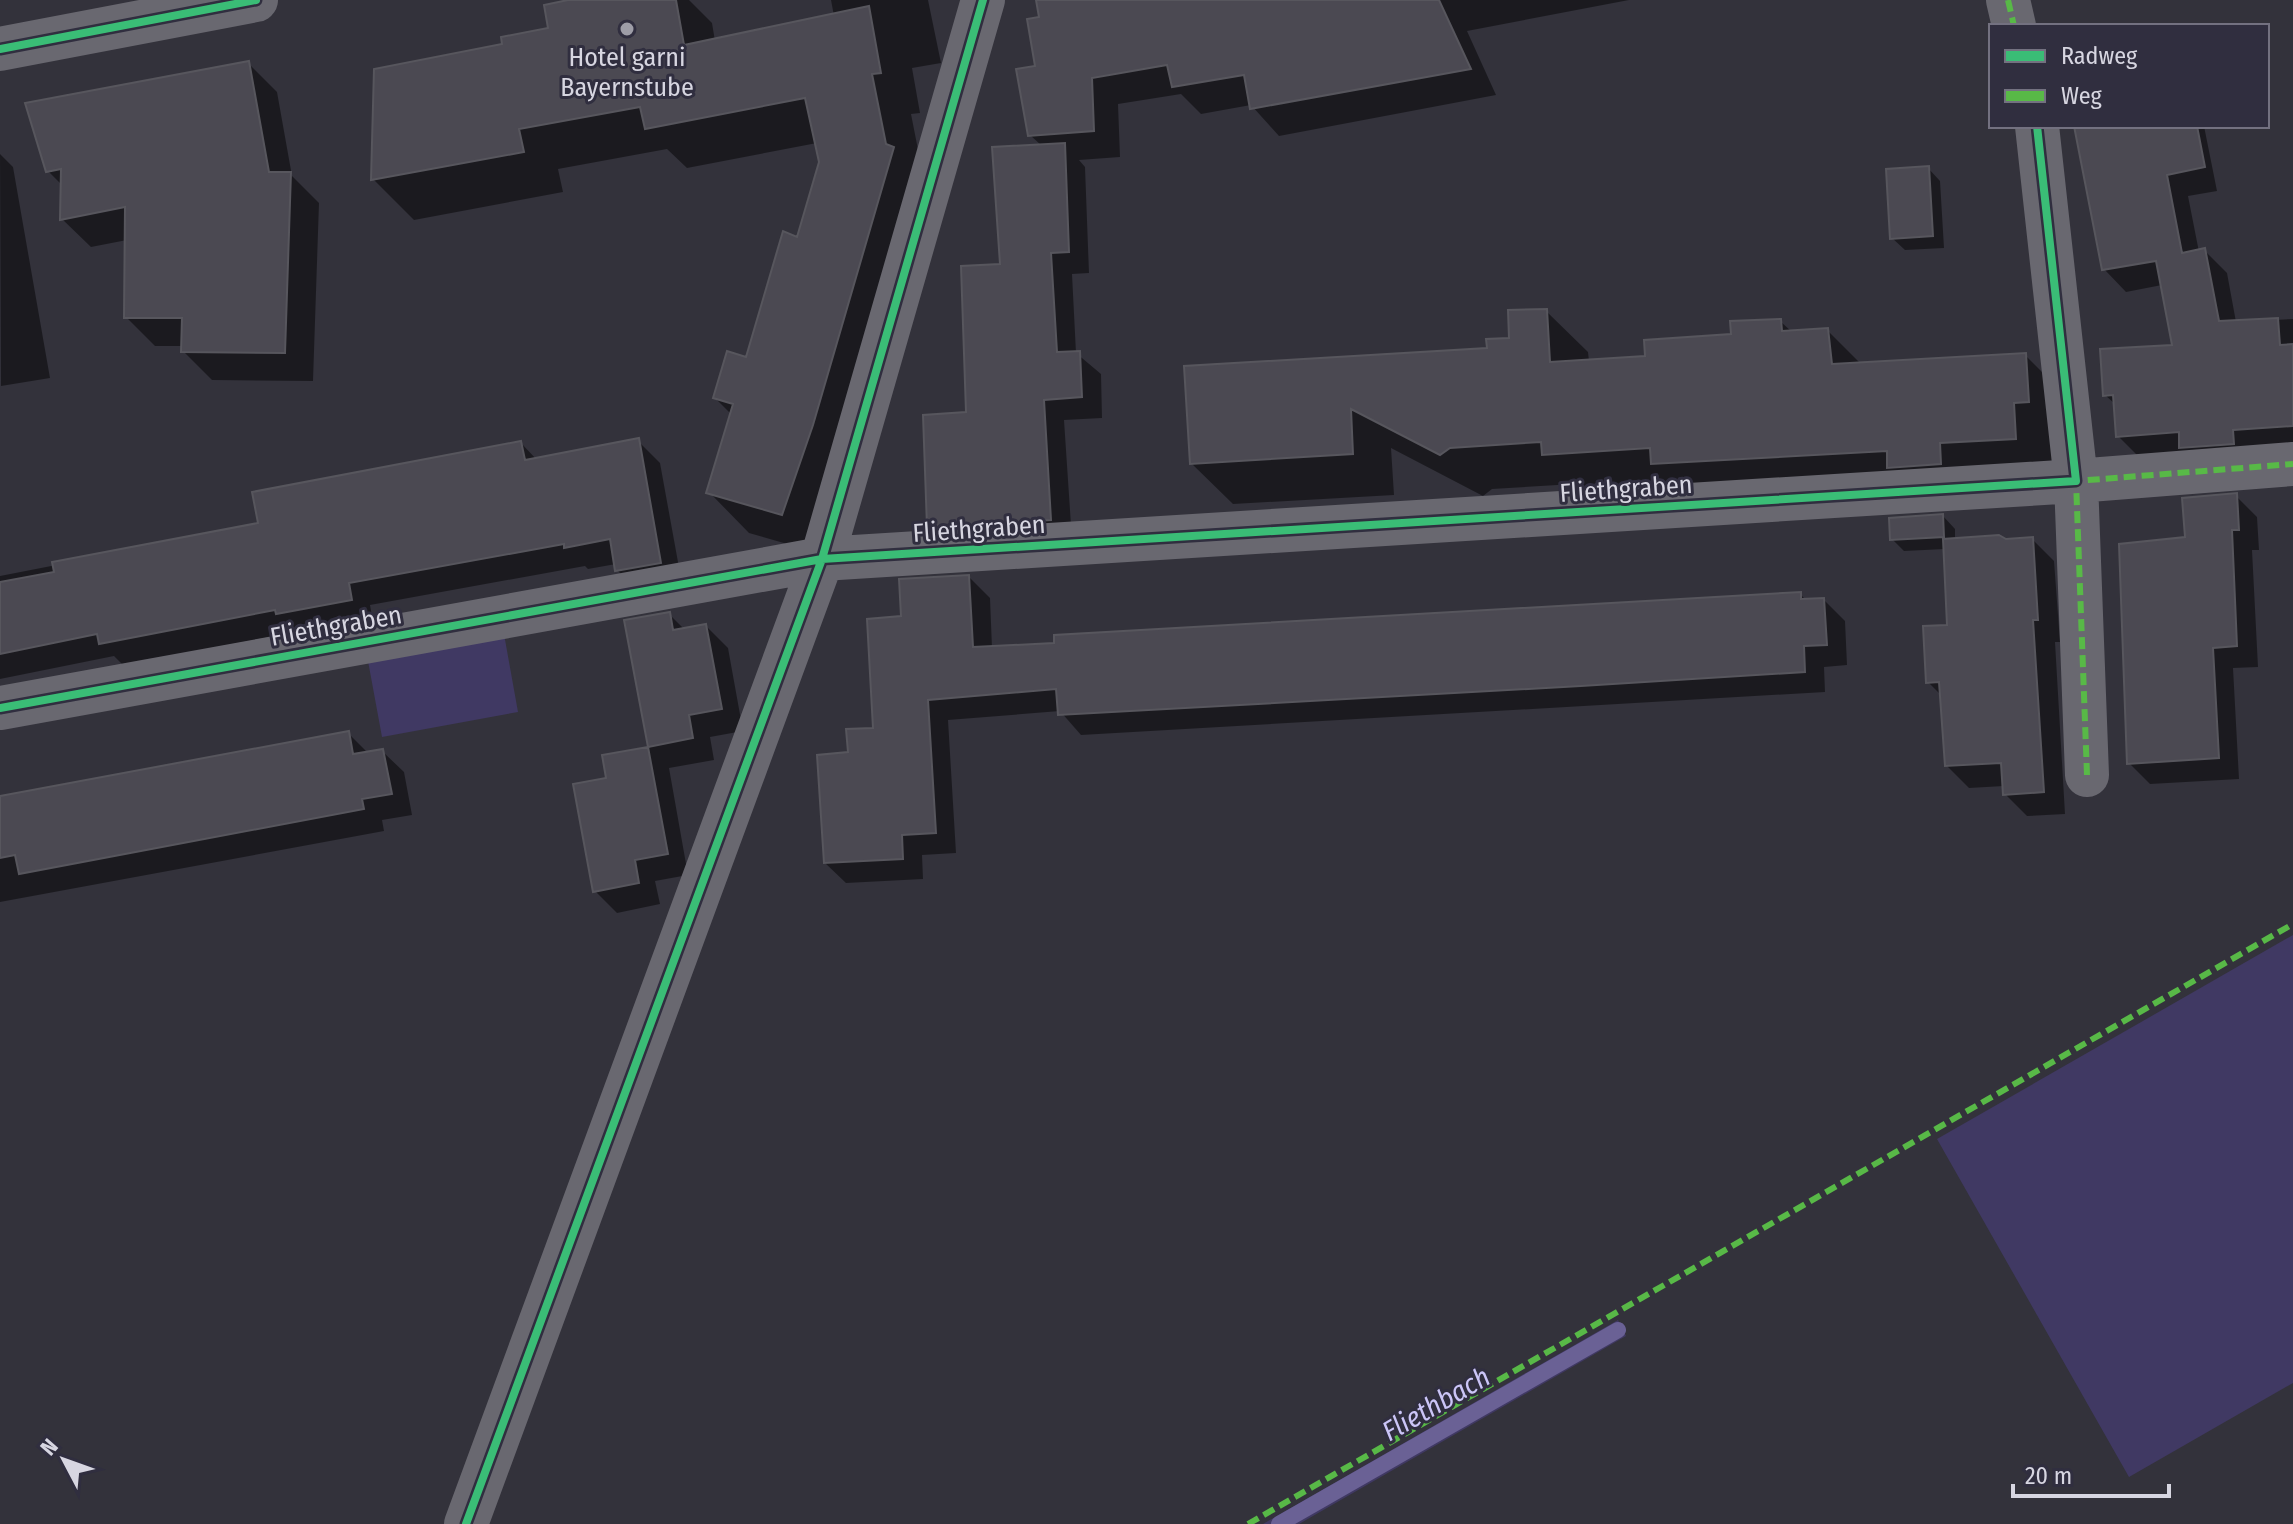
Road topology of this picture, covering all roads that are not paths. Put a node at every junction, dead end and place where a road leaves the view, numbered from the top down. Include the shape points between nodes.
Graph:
1 (256, 0) edge
2 (983, 0) edge
3 (2008, 0) edge
4 (2014, 24) edge
5 (0, 49) edge
6 (2037, 128) edge
7 (2293, 464) edge
8 (2076, 481) junction
9 (822, 559) junction
10 (0, 708) edge
11 (2087, 775) dead end
12 (466, 1524) edge

1 - 5 street
2 - 9 street
3 - 4 street
6 - 8 street
7 - 8 street, Fliethgraben
8 - 9 street, Fliethgraben
8 - 11 street
9 - 10 street, Fliethgraben
9 - 12 street

